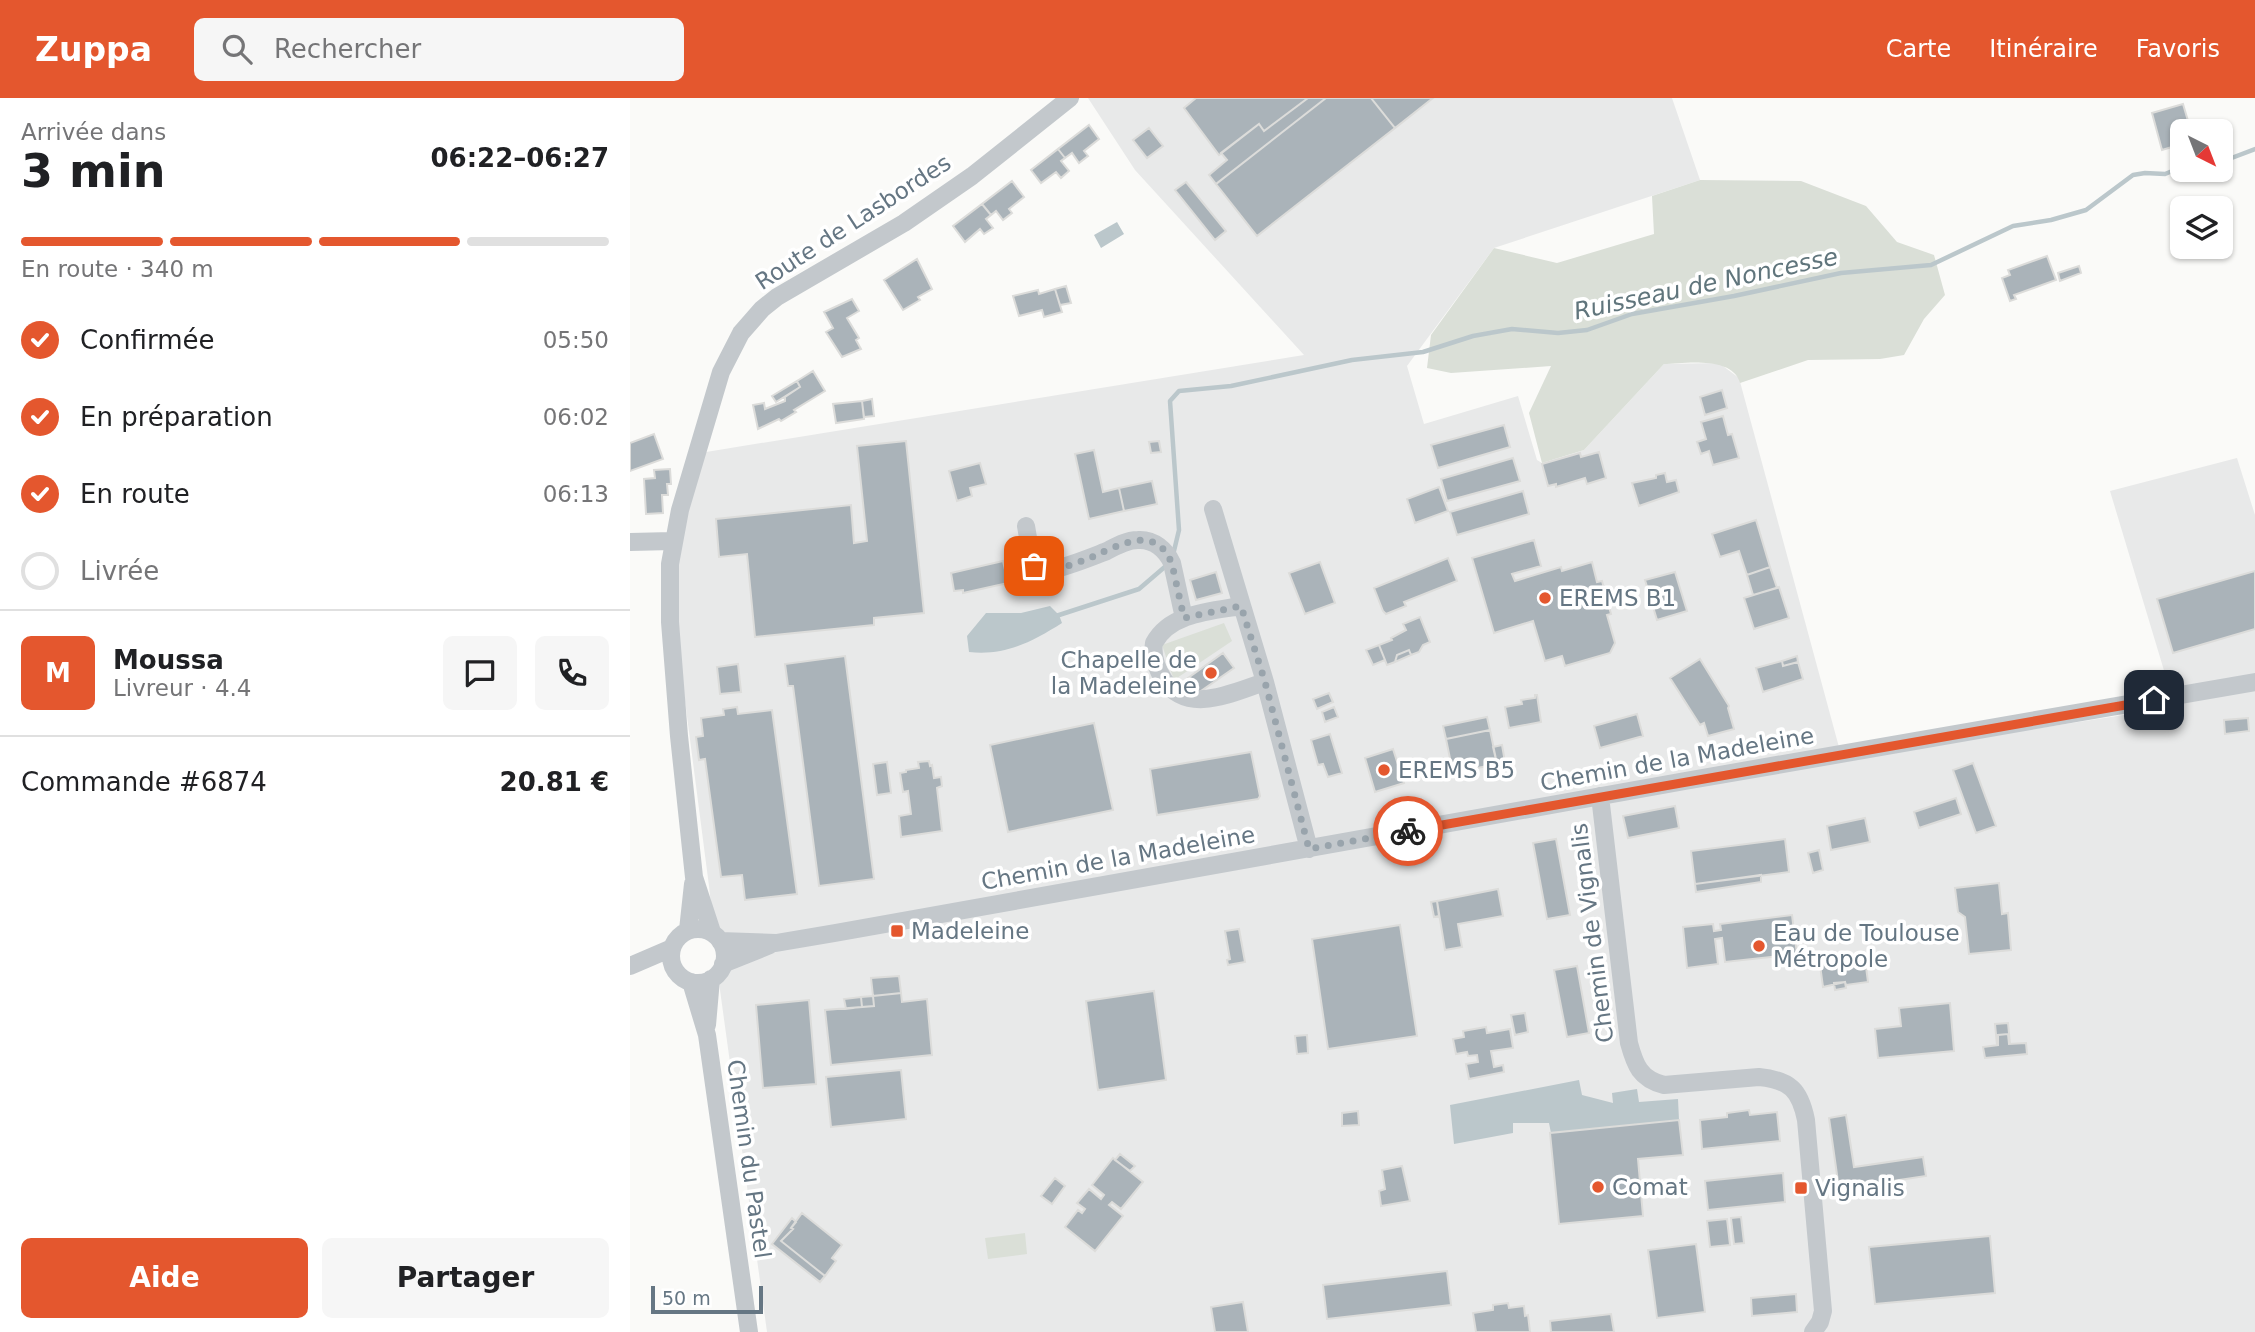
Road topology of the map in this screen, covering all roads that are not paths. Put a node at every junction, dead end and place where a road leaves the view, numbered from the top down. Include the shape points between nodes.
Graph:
1 (1070, 98) edge
2 (1213, 509) dead end
3 (1026, 526) dead end
4 (630, 541) edge
5 (672, 541) junction
6 (1241, 606) junction
7 (1184, 618) junction
8 (1265, 682) junction
9 (2255, 682) edge
10 (1600, 796) junction
11 (1309, 849) junction
12 (694, 877) junction
13 (688, 930) junction
14 (716, 937) junction
15 (776, 943) junction
16 (672, 948) junction
17 (723, 964) junction
18 (630, 968) edge
19 (675, 971) junction
20 (711, 979) junction
21 (691, 982) junction
22 (707, 1035) junction
23 (749, 1332) edge
24 (1813, 1332) edge

1 - 5 street, Route de Lasbordes via 937,200 798,283 752,319 730,352 716,385
2 - 6 street
3 - 7 street via 1032,561 1043,572 1129,541 1148,540 1158,545 1172,564
4 - 5 street
5 - 12 street, Route de Lasbordes via 670,622
6 - 7 street
6 - 8 street
7 - 8 street via 1163,630 1153,650 1158,669 1174,691 1188,699 1206,699
8 - 11 street
9 - 10 street, Chemin de la Madeleine
10 - 11 street, Chemin de la Madeleine
10 - 24 street, Chemin de Vignalis via 1635,1064 1653,1082 1664,1085 1775,1078 1796,1091 1802,1103 1823,1311
11 - 15 street, Chemin de la Madeleine
12 - 13 street, Route de Lasbordes
12 - 14 street, Route de Lasbordes
13 - 14 street via 704,929
13 - 16 street
14 - 15 street, Chemin de la Madeleine
14 - 17 street via 725,956
15 - 17 street, Chemin de la Madeleine
16 - 18 street
16 - 19 street
17 - 20 street
18 - 19 street
19 - 21 street
20 - 21 street
20 - 22 street, Chemin du Pastel
21 - 22 street, Chemin du Pastel
22 - 23 street, Chemin du Pastel

